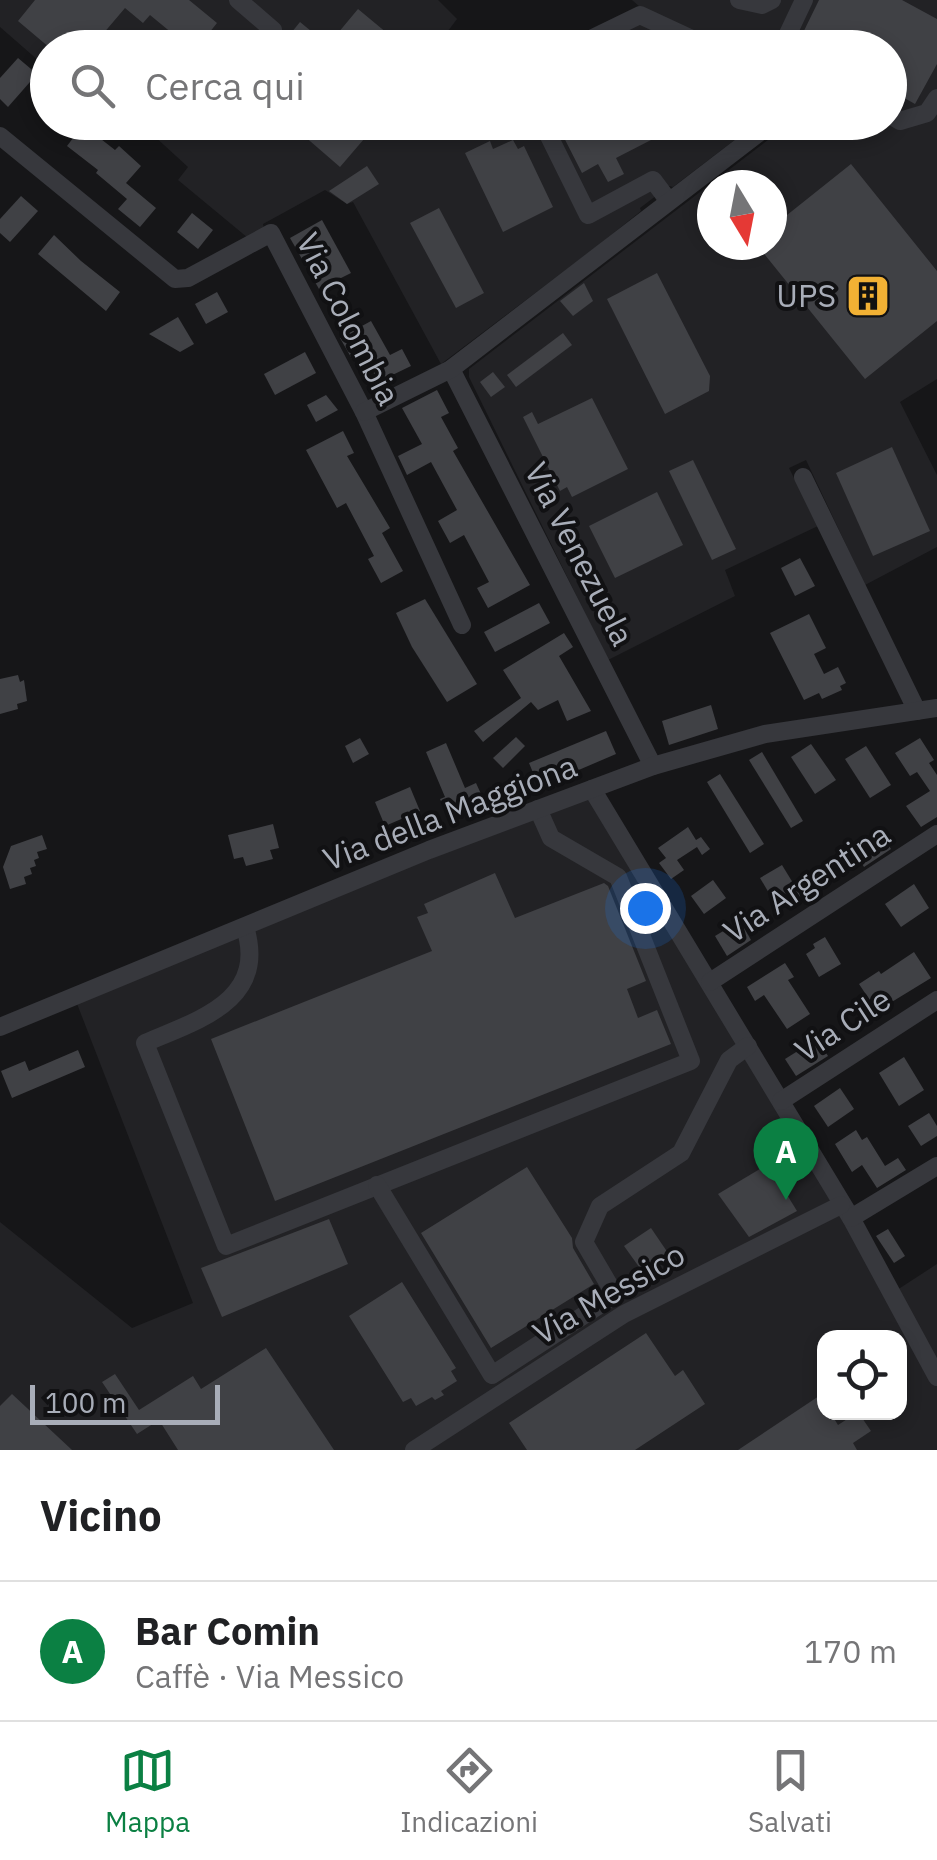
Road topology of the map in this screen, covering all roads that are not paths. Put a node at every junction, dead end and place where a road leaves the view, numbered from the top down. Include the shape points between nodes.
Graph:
1 (238, 0) edge
2 (740, 0) edge
3 (772, 0) edge
4 (804, 0) edge
5 (266, 30) edge
6 (609, 30) edge
7 (672, 30) edge
8 (790, 30) edge
9 (937, 98) edge
10 (907, 119) edge
11 (0, 136) edge
12 (551, 140) edge
13 (749, 140) edge
14 (668, 200) junction
15 (451, 368) junction
16 (364, 412) junction
17 (803, 477) dead end
18 (462, 626) dead end
19 (937, 708) edge
20 (917, 711) junction
21 (653, 766) junction
22 (592, 789) junction
23 (538, 810) junction
24 (937, 834) edge
25 (245, 927) junction
26 (710, 982) junction
27 (937, 1000) edge
28 (0, 1026) edge
29 (748, 1046) junction
30 (781, 1100) junction
31 (937, 1166) edge
32 (377, 1185) junction
33 (846, 1212) junction
34 (937, 1377) edge
35 (414, 1450) edge

1 - 5 street
2 - 3 street
4 - 8 street
6 - 7 street via 640,15
9 - 10 street via 927,114
11 - 16 street, Via Colombia via 175,279 270,234
12 - 14 street via 588,215 654,180
13 - 14 street
14 - 15 street
15 - 16 street
15 - 21 street, Via Venezuela
16 - 18 street, Via Colombia
17 - 20 street
19 - 20 street, Via della Maggiona
20 - 21 street, Via della Maggiona via 755,736
21 - 22 street, Via della Maggiona
22 - 23 street, Via della Maggiona
22 - 26 street
23 - 25 street, Via della Maggiona
23 - 32 street via 551,838 618,876 691,1060
24 - 26 street, Via Argentina
25 - 28 street, Via della Maggiona
25 - 32 street via 252,948 243,981 227,1005 145,1042 226,1246
26 - 29 street
27 - 30 street, Via Cile
29 - 30 street
29 - 32 street via 729,1060 681,1153 600,1206 584,1242 614,1295 492,1376
30 - 33 street
31 - 33 street, Via Messico
33 - 34 street
33 - 35 street, Via Messico via 624,1314

